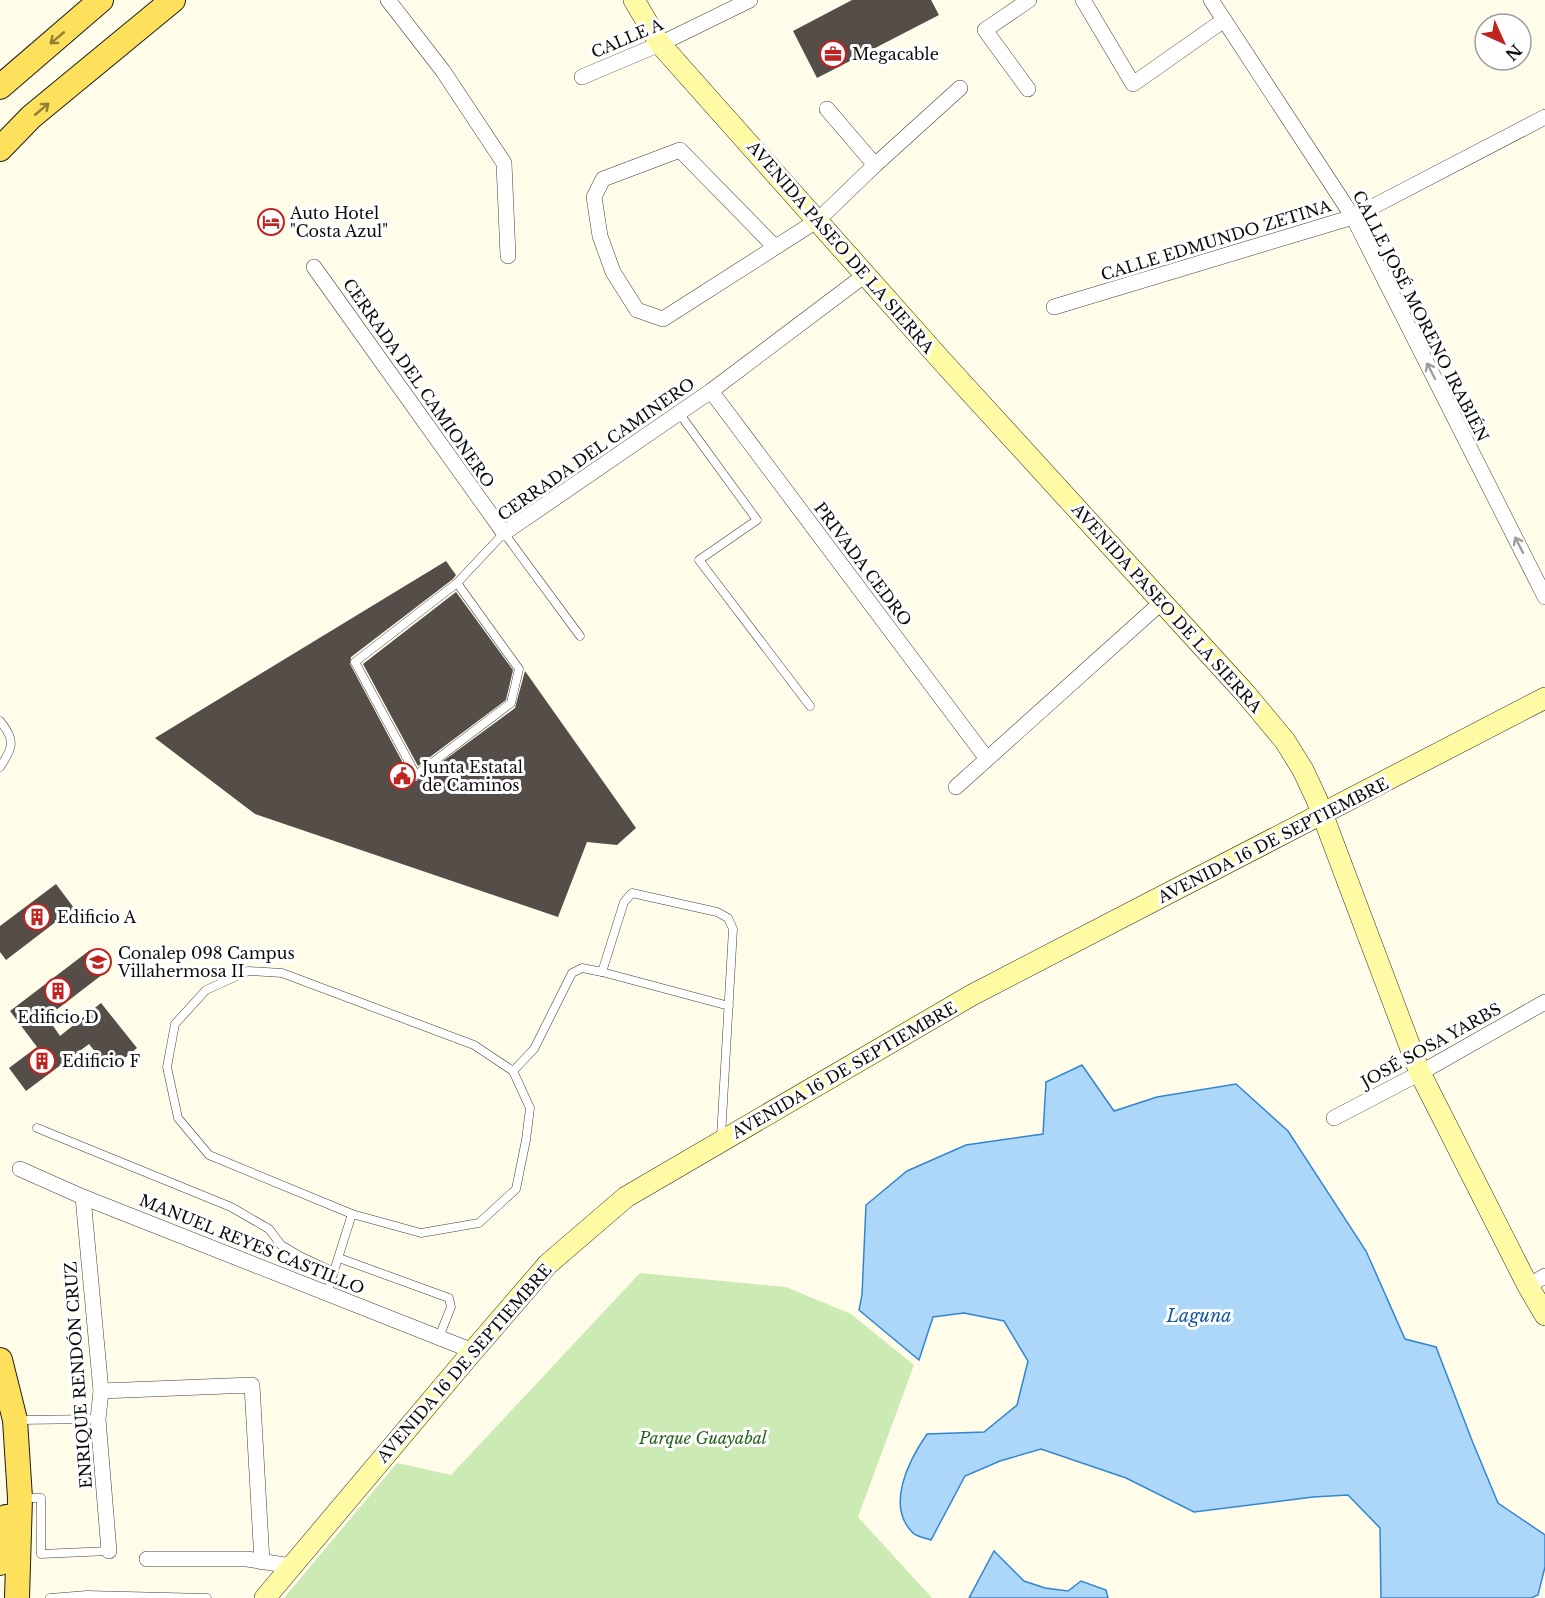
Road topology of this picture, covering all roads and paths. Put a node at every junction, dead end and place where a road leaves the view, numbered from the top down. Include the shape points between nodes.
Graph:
1 (101, 0) edge
2 (173, 0) edge
3 (388, 0) edge
4 (634, 0) edge
5 (750, 0) edge
6 (1029, 0) edge
7 (1083, 0) edge
8 (1211, 0) edge
9 (1224, 20) junction
10 (660, 44) junction
11 (582, 77) dead end
12 (0, 87) edge
13 (960, 88) dead end
14 (1028, 89) dead end
15 (826, 109) dead end
16 (1545, 117) edge
17 (0, 149) edge
18 (875, 165) junction
19 (1353, 217) junction
20 (818, 220) junction
21 (775, 247) junction
22 (508, 256) dead end
23 (314, 267) dead end
24 (866, 275) junction
25 (1054, 307) dead end
26 (711, 391) junction
27 (679, 413) junction
28 (504, 533) junction
29 (457, 583) junction
30 (1545, 597) edge
31 (1163, 601) junction
32 (580, 636) dead end
33 (1545, 698) edge
34 (810, 706) dead end
35 (0, 722) edge
36 (987, 759) junction
37 (0, 767) edge
38 (956, 787) dead end
39 (1322, 814) junction
40 (602, 972) junction
41 (1545, 1002) edge
42 (729, 1006) junction
43 (513, 1071) junction
44 (1420, 1073) junction
45 (1334, 1118) dead end
46 (37, 1128) dead end
47 (721, 1141) junction
48 (20, 1170) dead end
49 (83, 1197) junction
50 (351, 1214) junction
51 (339, 1258) junction
52 (334, 1272) junction
53 (1536, 1281) edge
54 (327, 1293) junction
55 (1545, 1315) edge
56 (439, 1337) junction
57 (472, 1351) junction
58 (0, 1360) edge
59 (100, 1391) junction
60 (98, 1419) junction
61 (15, 1431) junction
62 (20, 1498) junction
63 (109, 1551) joint
64 (147, 1559) dead end
65 (262, 1562) junction
66 (0, 1563) edge
67 (291, 1566) junction
68 (87, 1597) edge
69 (17, 1598) edge
70 (50, 1598) edge
71 (207, 1598) edge
72 (265, 1598) edge

1 -> 12 main road
17 -> 2 main road via 31,117
3 - 22 street via 443,71 504,163
4 - 10 main road, AVENIDA PASEO DE LA SIERRA
5 - 10 street, CALLE A
6 - 14 street via 985,30
7 - 9 street via 1133,84
8 - 9 street, CALLE JOSÉ MORENO IRABIÉN
9 - 19 street, CALLE JOSÉ MORENO IRABIÉN
10 - 11 street, CALLE A
10 - 20 main road, AVENIDA PASEO DE LA SIERRA
13 - 18 street
15 - 18 street
16 - 19 street, CALLE EDMUNDO ZETINA
18 - 20 street
19 - 25 street, CALLE EDMUNDO ZETINA
30 -> 19 street, CALLE JOSÉ MORENO IRABIÉN
20 - 21 street
20 - 24 main road, AVENIDA PASEO DE LA SIERRA
21 - 21 street via 663,319 637,310 614,272 600,236 594,197 603,179 680,150
23 - 28 street, CERRADA DEL CAMIONERO
24 - 26 street, CERRADA DEL CAMINERO
24 - 31 main road, AVENIDA PASEO DE LA SIERRA
26 - 27 street, CERRADA DEL CAMINERO
26 - 36 street, PRIVADA CEDRO
27 - 28 street, CERRADA DEL CAMINERO
27 - 34 lane via 757,520 699,560
28 - 29 lane, CERRADA DEL CAMINERO
28 - 32 lane, CERRADA DEL CAMIONERO
29 - 29 lane, CERRADA DEL CAMINERO via 519,669 511,703 416,775 355,662
31 - 36 street
31 - 39 main road, AVENIDA PASEO DE LA SIERRA via 1285,741
33 - 39 main road, AVENIDA 16 DE SEPTIEMBRE
35 - 37 lane via 10,732 11,751
36 - 38 street
39 - 44 main road, AVENIDA PASEO DE LA SIERRA
39 - 47 main road, AVENIDA 16 DE SEPTIEMBRE via 972,995
40 - 42 lane
40 - 42 lane via 624,902 632,893 717,912 728,918 734,929
40 - 43 lane via 582,968 572,973 534,1049
41 - 44 street, JOSÉ SOSA YARBS
42 - 47 lane
43 - 50 lane via 530,1108 516,1189 479,1224 421,1233
43 - 50 lane via 474,1045 282,973 248,971 206,990 175,1024 167,1067 178,1118 209,1155
44 - 45 street, JOSÉ SOSA YARBS
44 - 53 main road, AVENIDA PASEO DE LA SIERRA
46 - 52 lane via 231,1207 269,1229 281,1245
47 - 57 main road, AVENIDA 16 DE SEPTIEMBRE via 626,1197 548,1264
48 - 49 street, MANUEL REYES CASTILLO
49 - 54 street, MANUEL REYES CASTILLO
49 - 59 street, ENRIQUE RENDÓN CRUZ
50 - 51 lane
51 - 52 lane
51 - 56 lane via 448,1298 451,1307
52 - 54 lane
53 - 55 main road, AVENIDA PASEO DE LA SIERRA
54 - 56 street, MANUEL REYES CASTILLO
56 - 57 street, MANUEL REYES CASTILLO
57 - 67 main road, AVENIDA 16 DE SEPTIEMBRE
58 - 61 main road
59 - 60 street, ENRIQUE RENDÓN CRUZ
59 - 65 street via 252,1385
60 - 61 lane
60 - 63 street, ENRIQUE RENDÓN CRUZ
61 - 62 main road
61 - 66 main road
62 - 63 lane via 41,1498 41,1554
62 - 69 main road
64 - 65 street
65 - 67 street
67 - 72 main road, AVENIDA 16 DE SEPTIEMBRE
68 - 70 lane
68 - 71 lane

